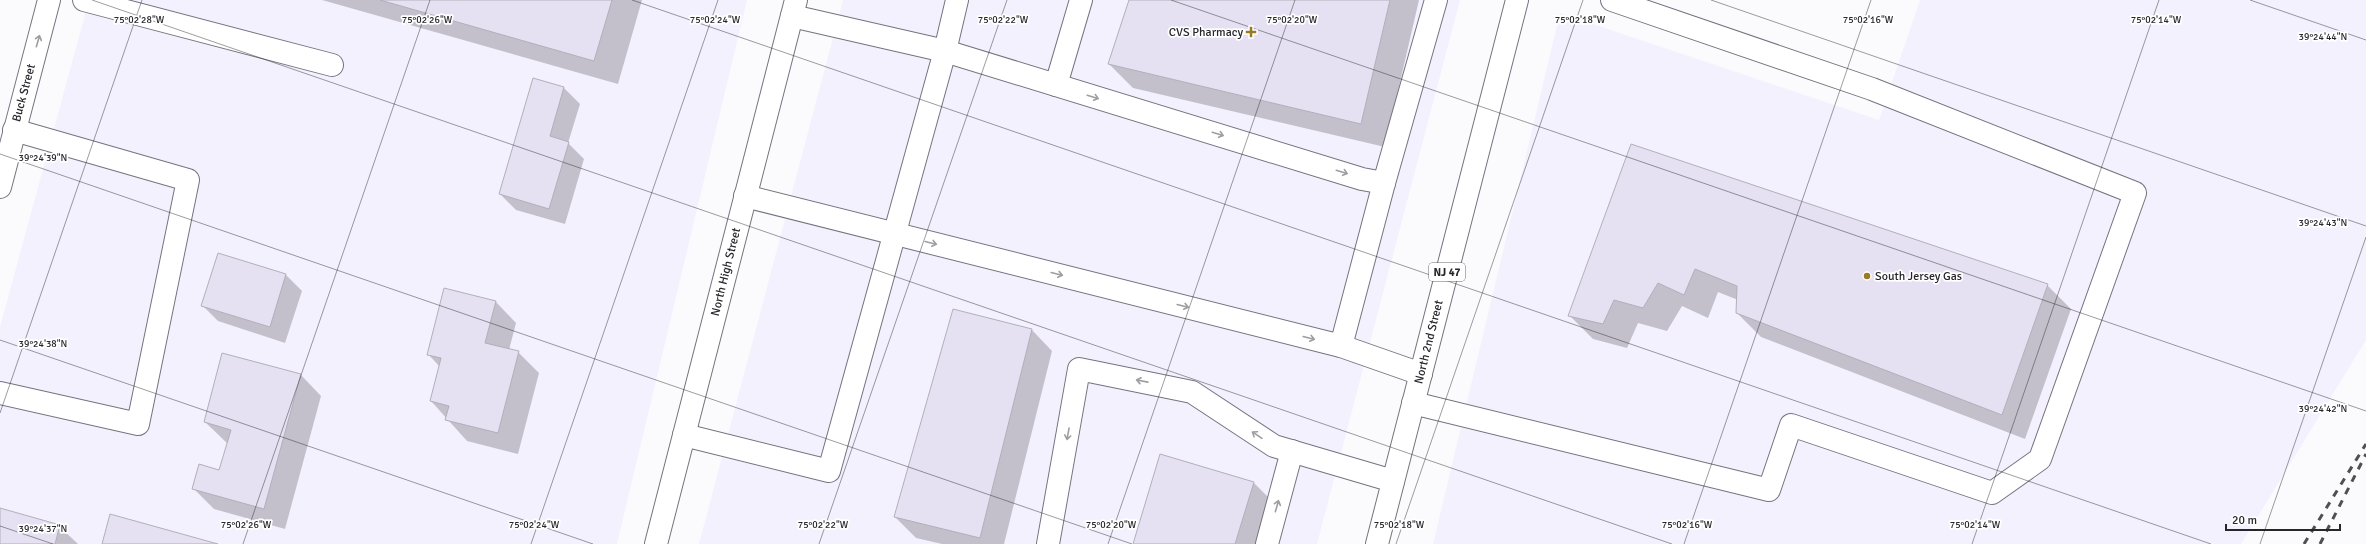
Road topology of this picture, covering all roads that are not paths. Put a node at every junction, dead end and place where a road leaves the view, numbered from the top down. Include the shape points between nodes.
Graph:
1 (49, 0) edge
2 (84, 0) edge
3 (957, 0) edge
4 (1081, 0) edge
5 (1436, 0) edge
6 (1517, 0) edge
7 (1624, 2) edge
8 (794, 8) edge
9 (945, 51) junction
10 (332, 65) dead end
11 (1056, 85) junction
12 (14, 130) junction
13 (1384, 183) junction
14 (0, 187) edge
15 (745, 196) junction
16 (893, 233) junction
17 (1341, 346) junction
18 (1421, 374) junction
19 (0, 393) edge
20 (1413, 403) junction
21 (684, 435) junction
22 (1292, 452) junction
23 (1393, 481) junction
24 (656, 544) edge
25 (1048, 544) edge
26 (1266, 544) edge
27 (1377, 544) edge

12 -> 1 street, Buck Street
2 - 10 street
3 - 9 street
4 - 11 street
5 - 13 street
6 - 18 street, North 2nd Street / NJ 47
7 - 20 street via 1872,89 2135,192 2040,459 1992,493 1791,425 1769,490
8 - 9 street
8 - 15 street, North High Street
9 - 11 street
9 - 16 street
11 -> 13 street
12 - 14 street, Buck Street
12 - 19 street via 188,180 138,424
13 - 17 street
15 - 16 street
15 - 21 street, North High Street
16 -> 17 street
16 - 21 street via 829,471
17 - 18 street
18 - 20 street, North 2nd Street / NJ 47
20 - 23 street, North 2nd Street / NJ 47
21 - 24 street, North High Street
22 - 23 street
22 -> 25 street via 1274,446 1192,392 1079,369
26 -> 22 street
23 - 27 street, North 2nd Street / NJ 47

